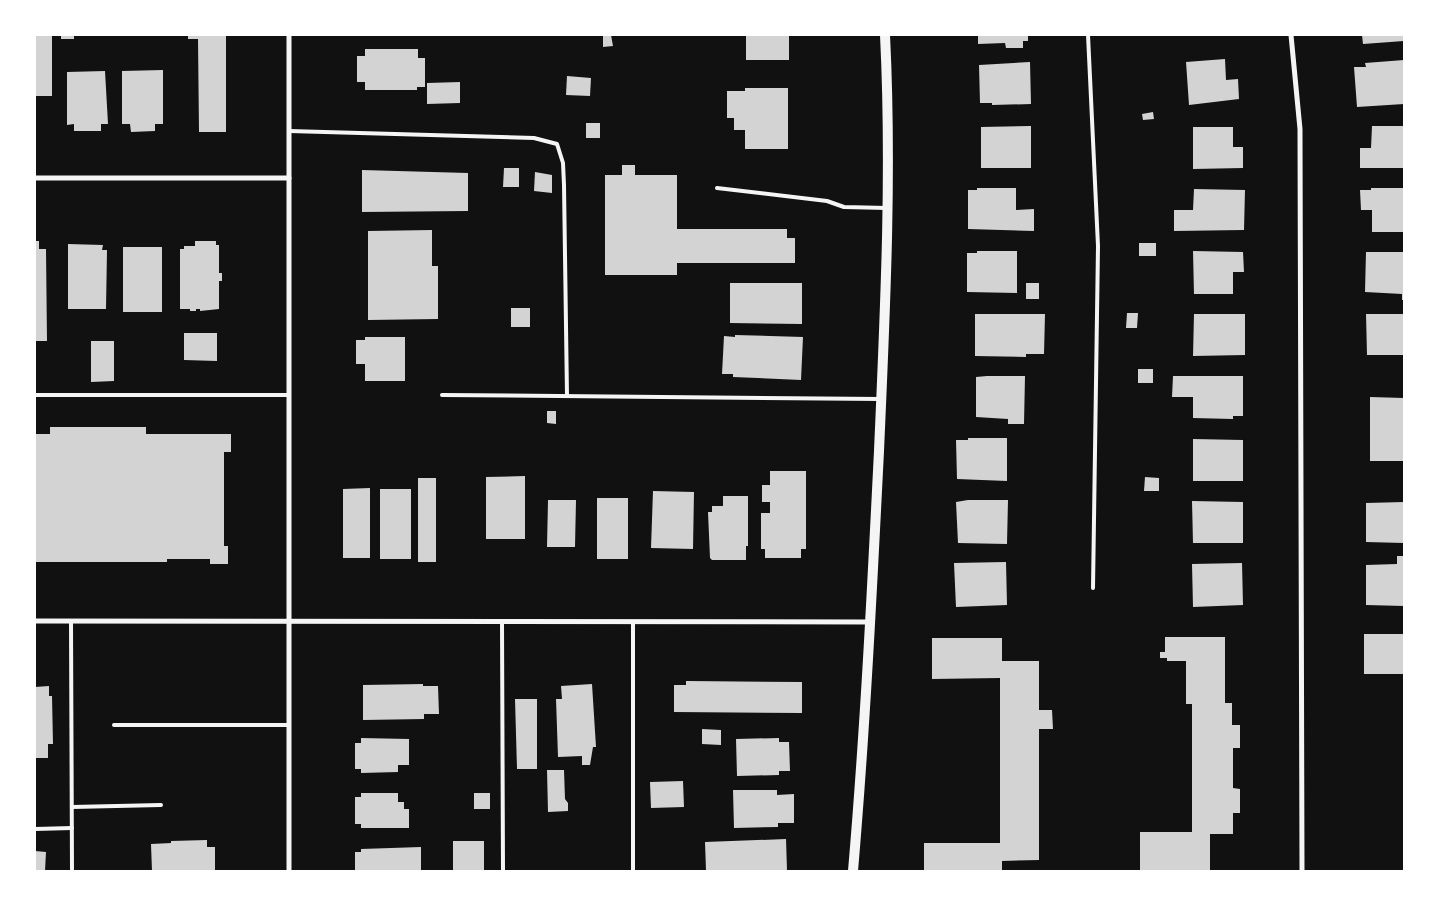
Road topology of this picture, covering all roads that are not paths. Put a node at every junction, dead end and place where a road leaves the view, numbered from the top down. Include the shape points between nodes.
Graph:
1 (289, 35) edge
2 (885, 35) edge
3 (1088, 35) edge
4 (1291, 35) edge
5 (289, 131) junction
6 (35, 178) edge
7 (289, 178) junction
8 (717, 188) dead end
9 (887, 208) junction
10 (35, 395) edge
11 (289, 395) junction
12 (442, 395) dead end
13 (567, 396) junction
14 (881, 398) junction
15 (1093, 588) dead end
16 (35, 621) edge
17 (71, 621) junction
18 (289, 622) junction
19 (502, 622) junction
20 (633, 622) junction
21 (871, 622) junction
22 (114, 725) dead end
23 (289, 725) junction
24 (161, 806) dead end
25 (72, 807) junction
26 (72, 828) junction
27 (35, 829) edge
28 (72, 871) edge
29 (289, 871) edge
30 (503, 871) edge
31 (633, 871) edge
32 (853, 871) edge
33 (1302, 871) edge

1 - 5 street
2 - 9 main road
3 - 15 lane via 1098,246
4 - 33 street via 1300,129
5 - 7 street
5 - 13 lane via 534,138 558,144 564,185
6 - 7 street
7 - 11 street
8 - 9 lane via 827,201 844,207
9 - 14 main road
10 - 11 lane
11 - 18 street
12 - 13 lane
13 - 14 lane
14 - 21 main road
16 - 17 street
17 - 18 street
17 - 25 lane
18 - 19 street
18 - 23 street
19 - 20 street
19 - 30 lane
20 - 21 street
20 - 31 lane
21 - 32 main road via 866,727
22 - 23 lane
23 - 29 street
24 - 25 lane
25 - 26 lane
26 - 27 lane
26 - 28 lane

